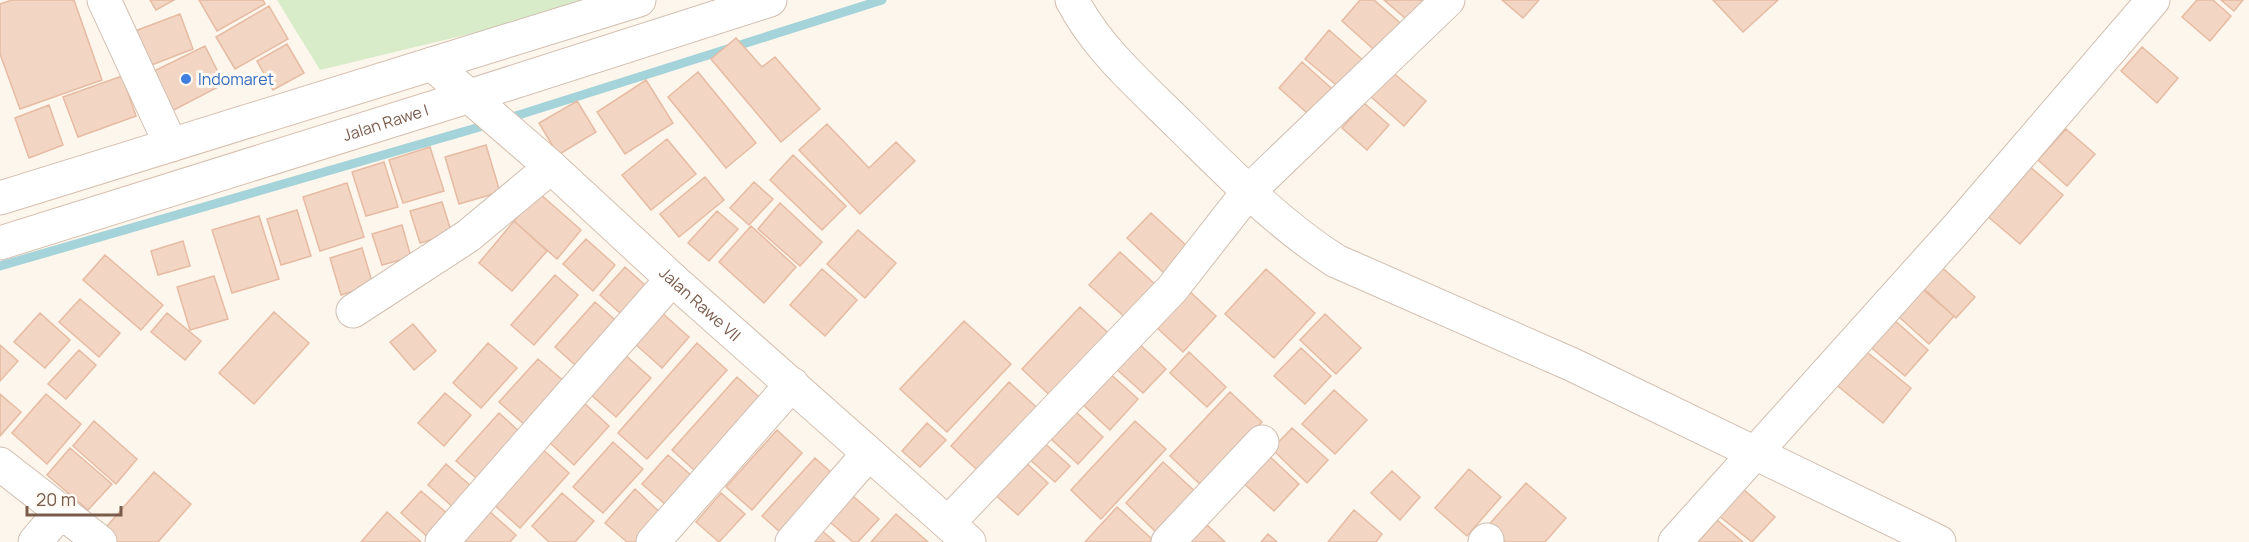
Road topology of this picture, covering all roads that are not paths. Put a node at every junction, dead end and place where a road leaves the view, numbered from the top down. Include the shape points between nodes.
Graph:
1 (104, 0) edge
2 (639, 0) edge
3 (1072, 0) edge
4 (1448, 0) edge
5 (2153, 0) edge
6 (761, 1) edge
7 (432, 64) junction
8 (490, 114) junction
9 (171, 145) junction
10 (552, 167) junction
11 (1248, 192) junction
12 (0, 198) edge
13 (0, 243) edge
14 (672, 279) junction
15 (353, 312) dead end
16 (792, 384) junction
17 (1262, 442) dead end
18 (1755, 453) junction
19 (868, 454) junction
20 (0, 464) edge
21 (62, 510) junction
22 (958, 533) edge
23 (36, 542) edge
24 (100, 542) edge
25 (442, 542) edge
26 (653, 542) edge
27 (792, 542) edge
28 (1168, 542) edge
29 (1675, 542) edge
30 (1939, 542) edge

1 - 9 street
2 - 7 street
3 - 11 street via 1082,20 1105,48
4 - 11 street
5 - 18 street via 1958,227
6 - 8 street, Jalan Rawe I
7 - 8 street, Jalan Rawe VII
7 - 9 street
8 - 10 street, Jalan Rawe VII
8 - 13 street, Jalan Rawe I
9 - 12 street
10 - 14 street, Jalan Rawe VII
10 - 15 street via 468,236
11 - 18 street via 1301,238 1336,261 1573,365
11 - 22 street via 1172,290
14 - 16 street, Jalan Rawe VII
14 - 25 street
16 - 19 street, Jalan Rawe VII
16 - 26 street
17 - 28 street
18 - 29 street
18 - 30 street
19 - 22 street, Jalan Rawe VII
19 - 27 street
20 - 21 street
21 - 23 street
21 - 24 street

